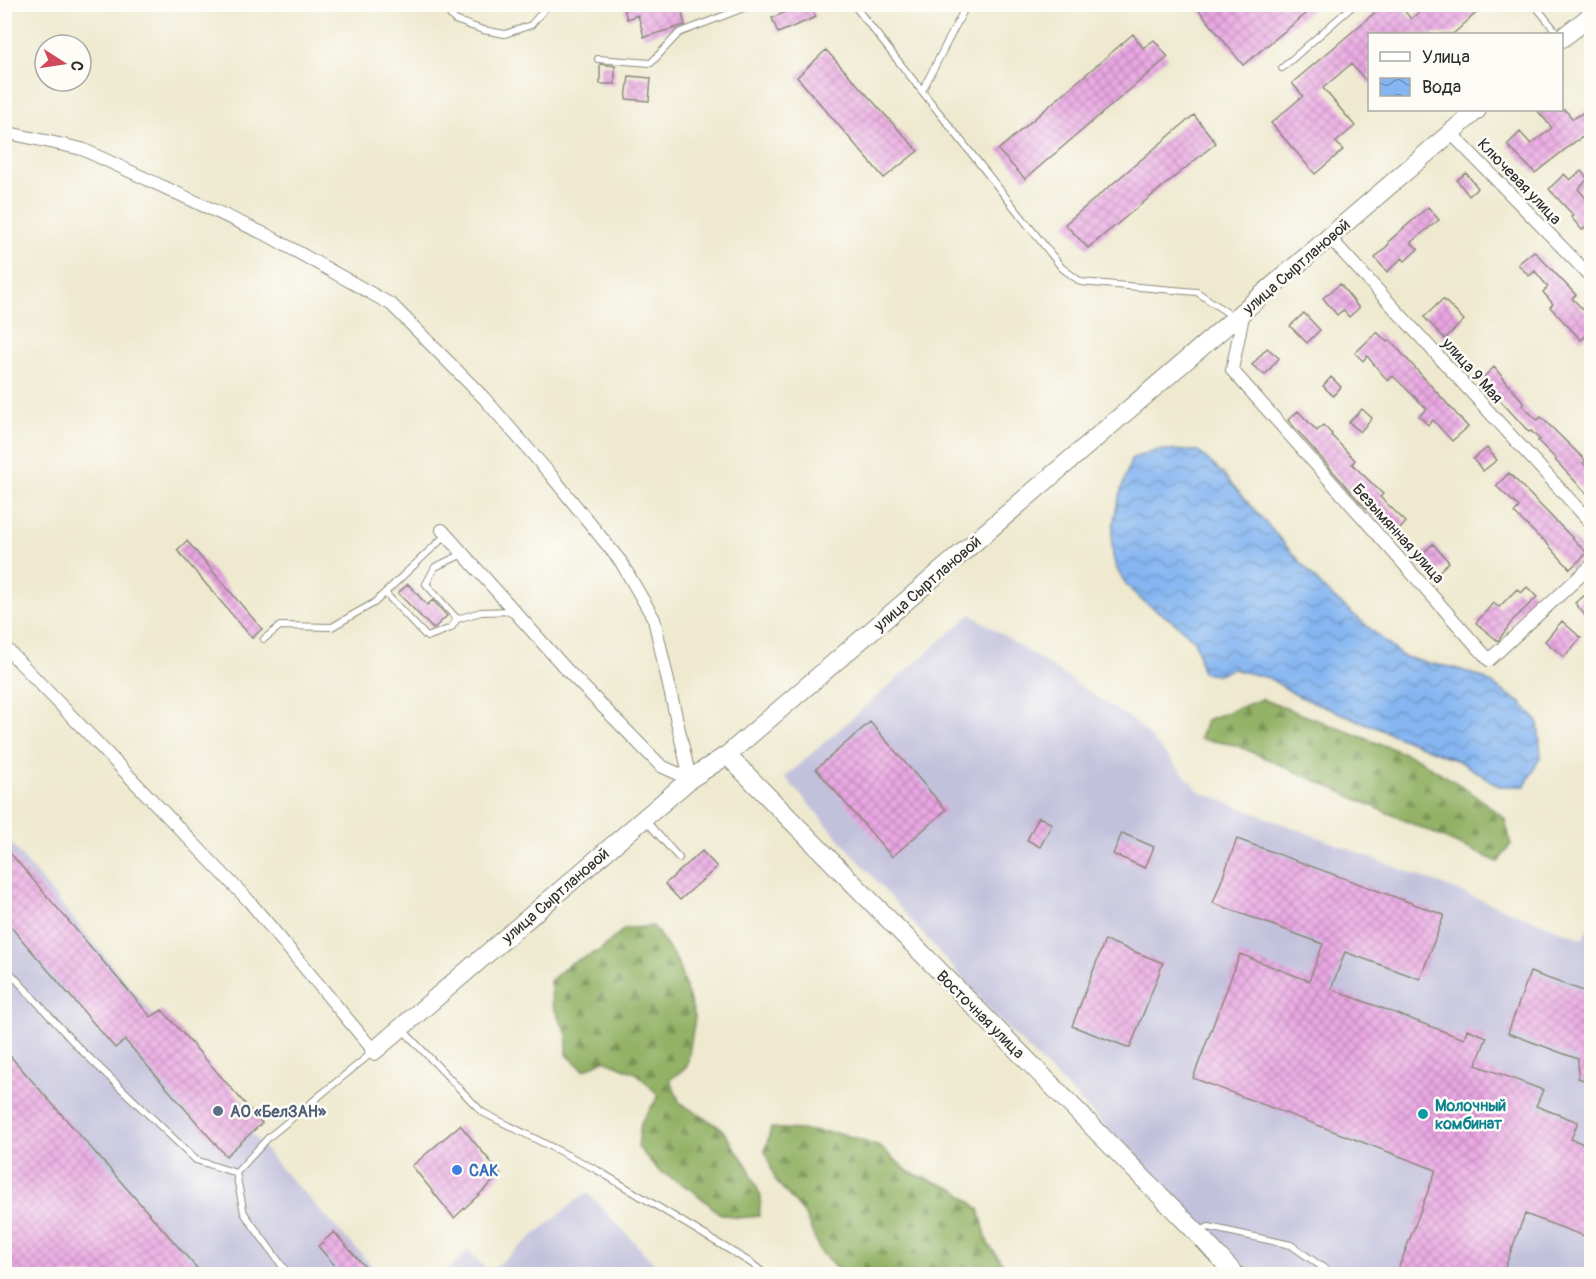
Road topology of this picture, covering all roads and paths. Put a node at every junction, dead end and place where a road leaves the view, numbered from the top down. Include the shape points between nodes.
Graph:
1 (441, 4) edge
2 (549, 4) edge
3 (754, 4) edge
4 (853, 4) edge
5 (967, 4) edge
6 (1355, 4) edge
7 (1534, 4) edge
8 (1592, 15) edge
9 (1557, 33) edge
10 (1563, 37) edge
11 (598, 59) dead end
12 (1282, 68) dead end
13 (922, 91) junction
14 (1476, 111) edge
15 (4, 132) edge
16 (1450, 132) junction
17 (1329, 237) junction
18 (1592, 278) edge
19 (1240, 314) junction
20 (1592, 525) edge
21 (444, 532) joint
22 (463, 554) junction
23 (1592, 565) edge
24 (385, 593) junction
25 (514, 611) junction
26 (457, 619) junction
27 (264, 639) dead end
28 (4, 646) edge
29 (726, 755) junction
30 (690, 779) junction
31 (644, 818) junction
32 (679, 858) dead end
33 (4, 966) edge
34 (402, 1029) junction
35 (374, 1051) junction
36 (236, 1173) junction
37 (1196, 1232) junction
38 (288, 1275) edge
39 (765, 1275) edge
40 (1234, 1275) edge
41 (1332, 1275) edge

1 - 2 lane via 455,20 505,34 531,25
3 - 11 lane via 679,33 651,63
4 - 13 lane
5 - 13 lane
6 - 12 lane
7 - 9 lane
8 - 10 street
13 - 19 lane via 1062,268 1081,282 1197,292
14 - 16 street, улица Сыртлановой
15 - 30 street via 82,149 269,236 392,305 484,398 621,562 654,619
16 - 17 street, улица Сыртлановой
16 - 18 street, Ключевая улица
17 - 19 street, улица Сыртлановой
17 - 20 street, улица 9 Мая
19 - 23 street, Безымянная улица via 1232,370 1489,660
19 - 29 street, улица Сыртлановой
21 - 22 street
21 - 24 lane
22 - 25 street
22 - 26 lane via 435,567 426,584
24 - 26 lane via 427,637 451,628
24 - 27 lane via 332,627 280,626
25 - 26 lane via 481,612
25 - 30 street via 661,766
28 - 35 street via 249,901
29 - 30 street, улица Сыртлановой
29 - 37 street, Восточная улица
30 - 31 street, улица Сыртлановой
31 - 32 lane
31 - 34 street, улица Сыртлановой
33 - 36 lane via 78,1047 196,1160
34 - 35 street, улица Сыртлановой
34 - 39 lane via 482,1112 597,1170
35 - 36 lane via 269,1137
36 - 38 lane via 244,1213
37 - 40 street, Восточная улица
37 - 41 lane via 1209,1227 1291,1245

